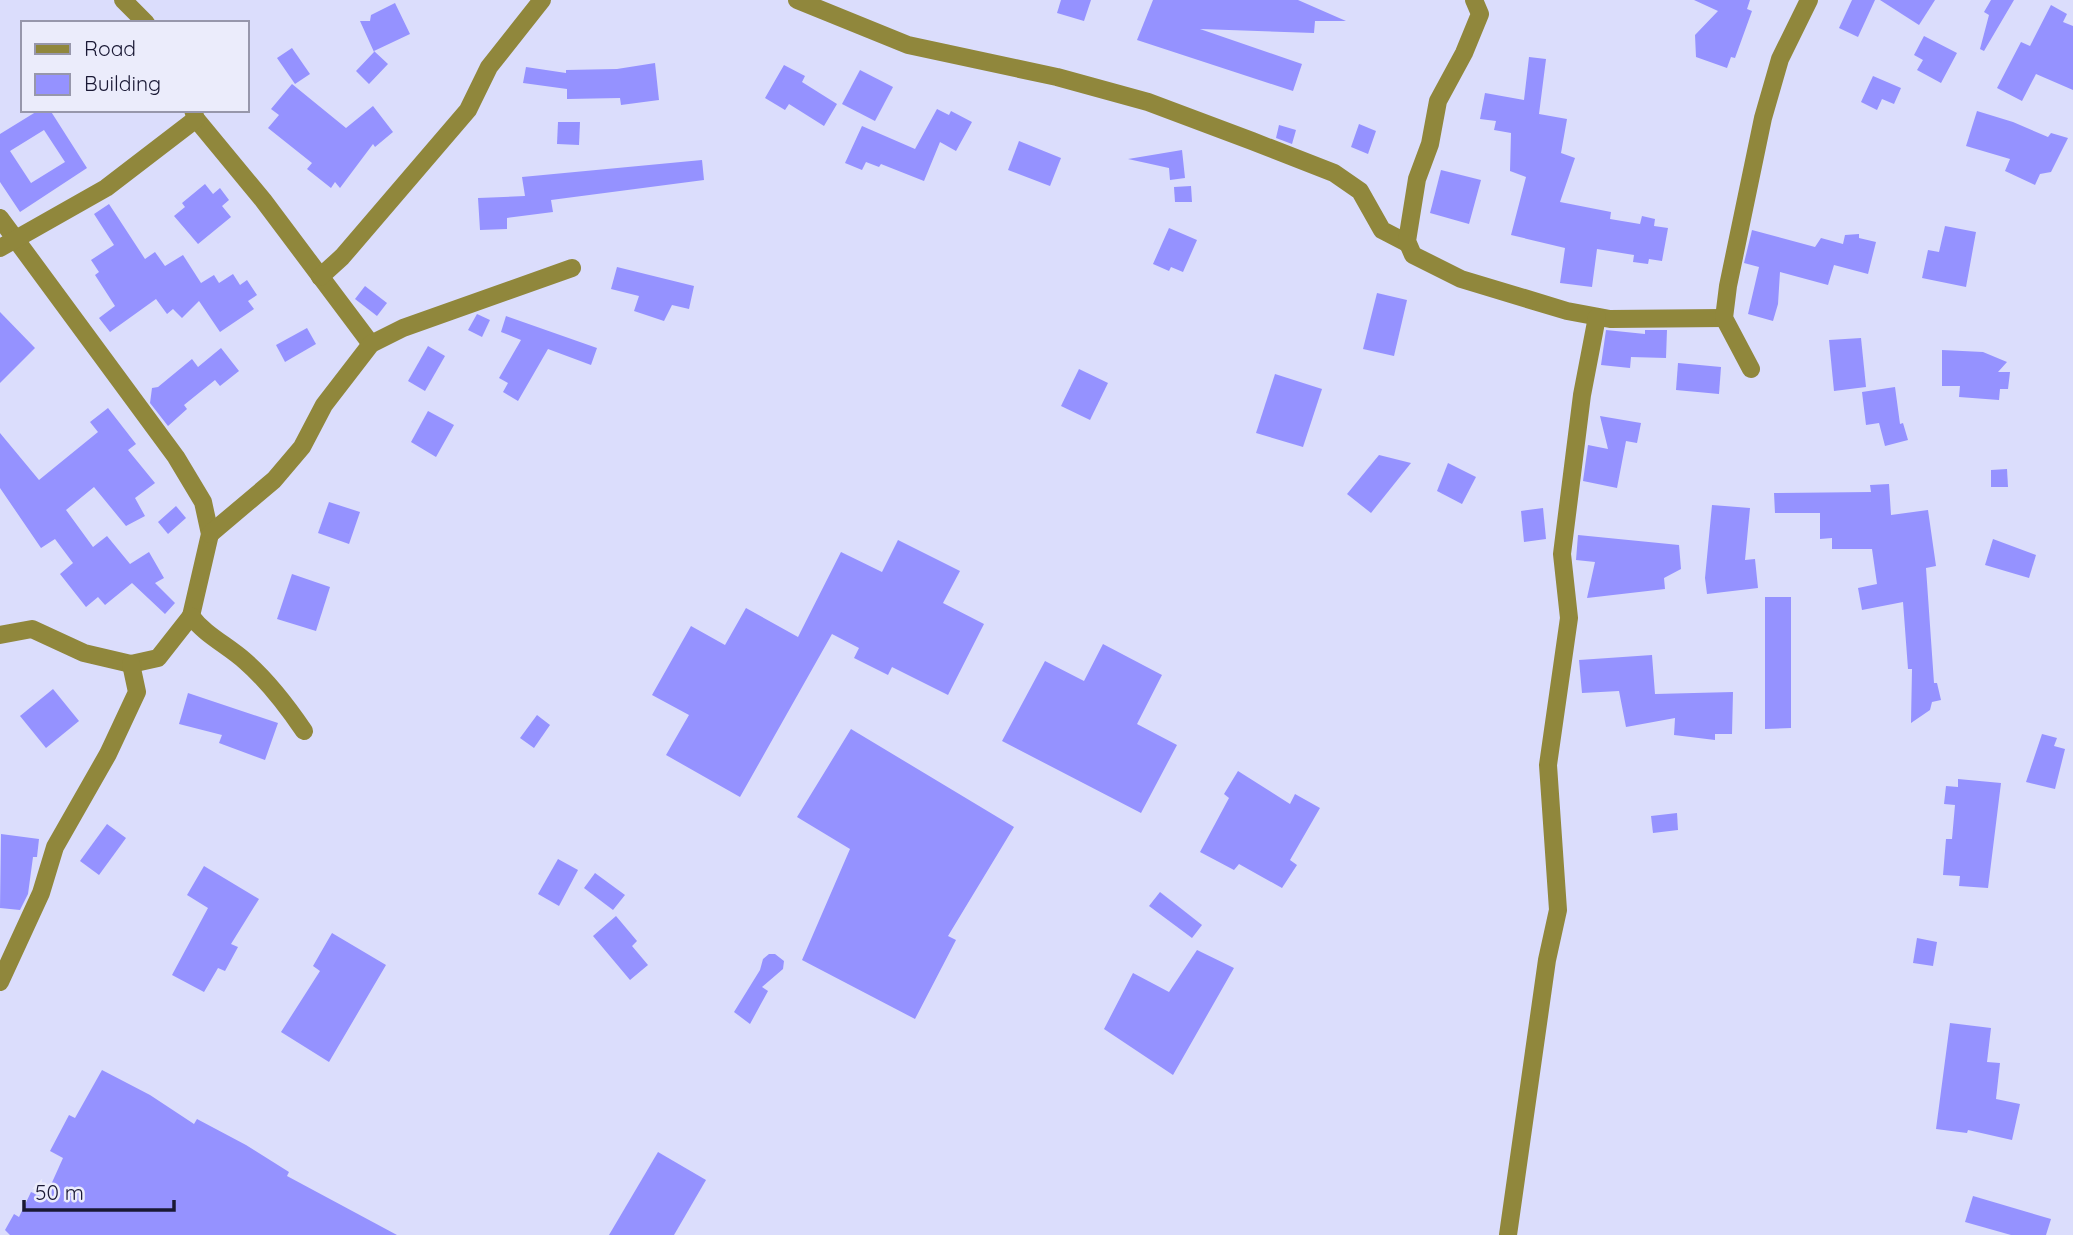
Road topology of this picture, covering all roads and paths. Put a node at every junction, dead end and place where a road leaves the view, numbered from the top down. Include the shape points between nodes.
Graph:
1 (123, 0) edge
2 (542, 0) edge
3 (797, 0) edge
4 (1474, 0) edge
5 (1809, 0) edge
6 (144, 21) edge
7 (195, 115) edge
8 (0, 218) edge
9 (7, 242) edge
10 (1407, 243) junction
11 (572, 268) dead end
12 (320, 277) junction
13 (1597, 317) junction
14 (1724, 318) junction
15 (371, 344) junction
16 (1751, 369) dead end
17 (210, 534) junction
18 (191, 616) junction
19 (0, 635) edge
20 (131, 664) junction
21 (304, 731) dead end
22 (0, 982) edge
23 (1508, 1235) edge

1 - 6 street
2 - 12 street via 489,67 468,110
3 - 10 street via 908,45 1135,99 1264,145 1334,173 1360,191 1382,230
4 - 10 street via 1480,14 1438,101 1417,179
5 - 14 street via 1780,59 1763,118
7 - 9 street via 106,188
7 - 12 street
8 - 9 street
9 - 17 street via 176,457 203,502
10 - 13 street via 1421,261 1461,279
11 - 15 street via 403,328
12 - 15 street
13 - 14 street
13 - 23 street via 1562,554 1569,618 1548,765 1558,910
14 - 16 street
15 - 17 street via 324,405 302,447 274,480
17 - 18 street
18 - 20 street via 158,658
18 - 21 street via 245,660
19 - 20 street via 32,629 84,653
20 - 22 street via 137,692 55,847 41,893

